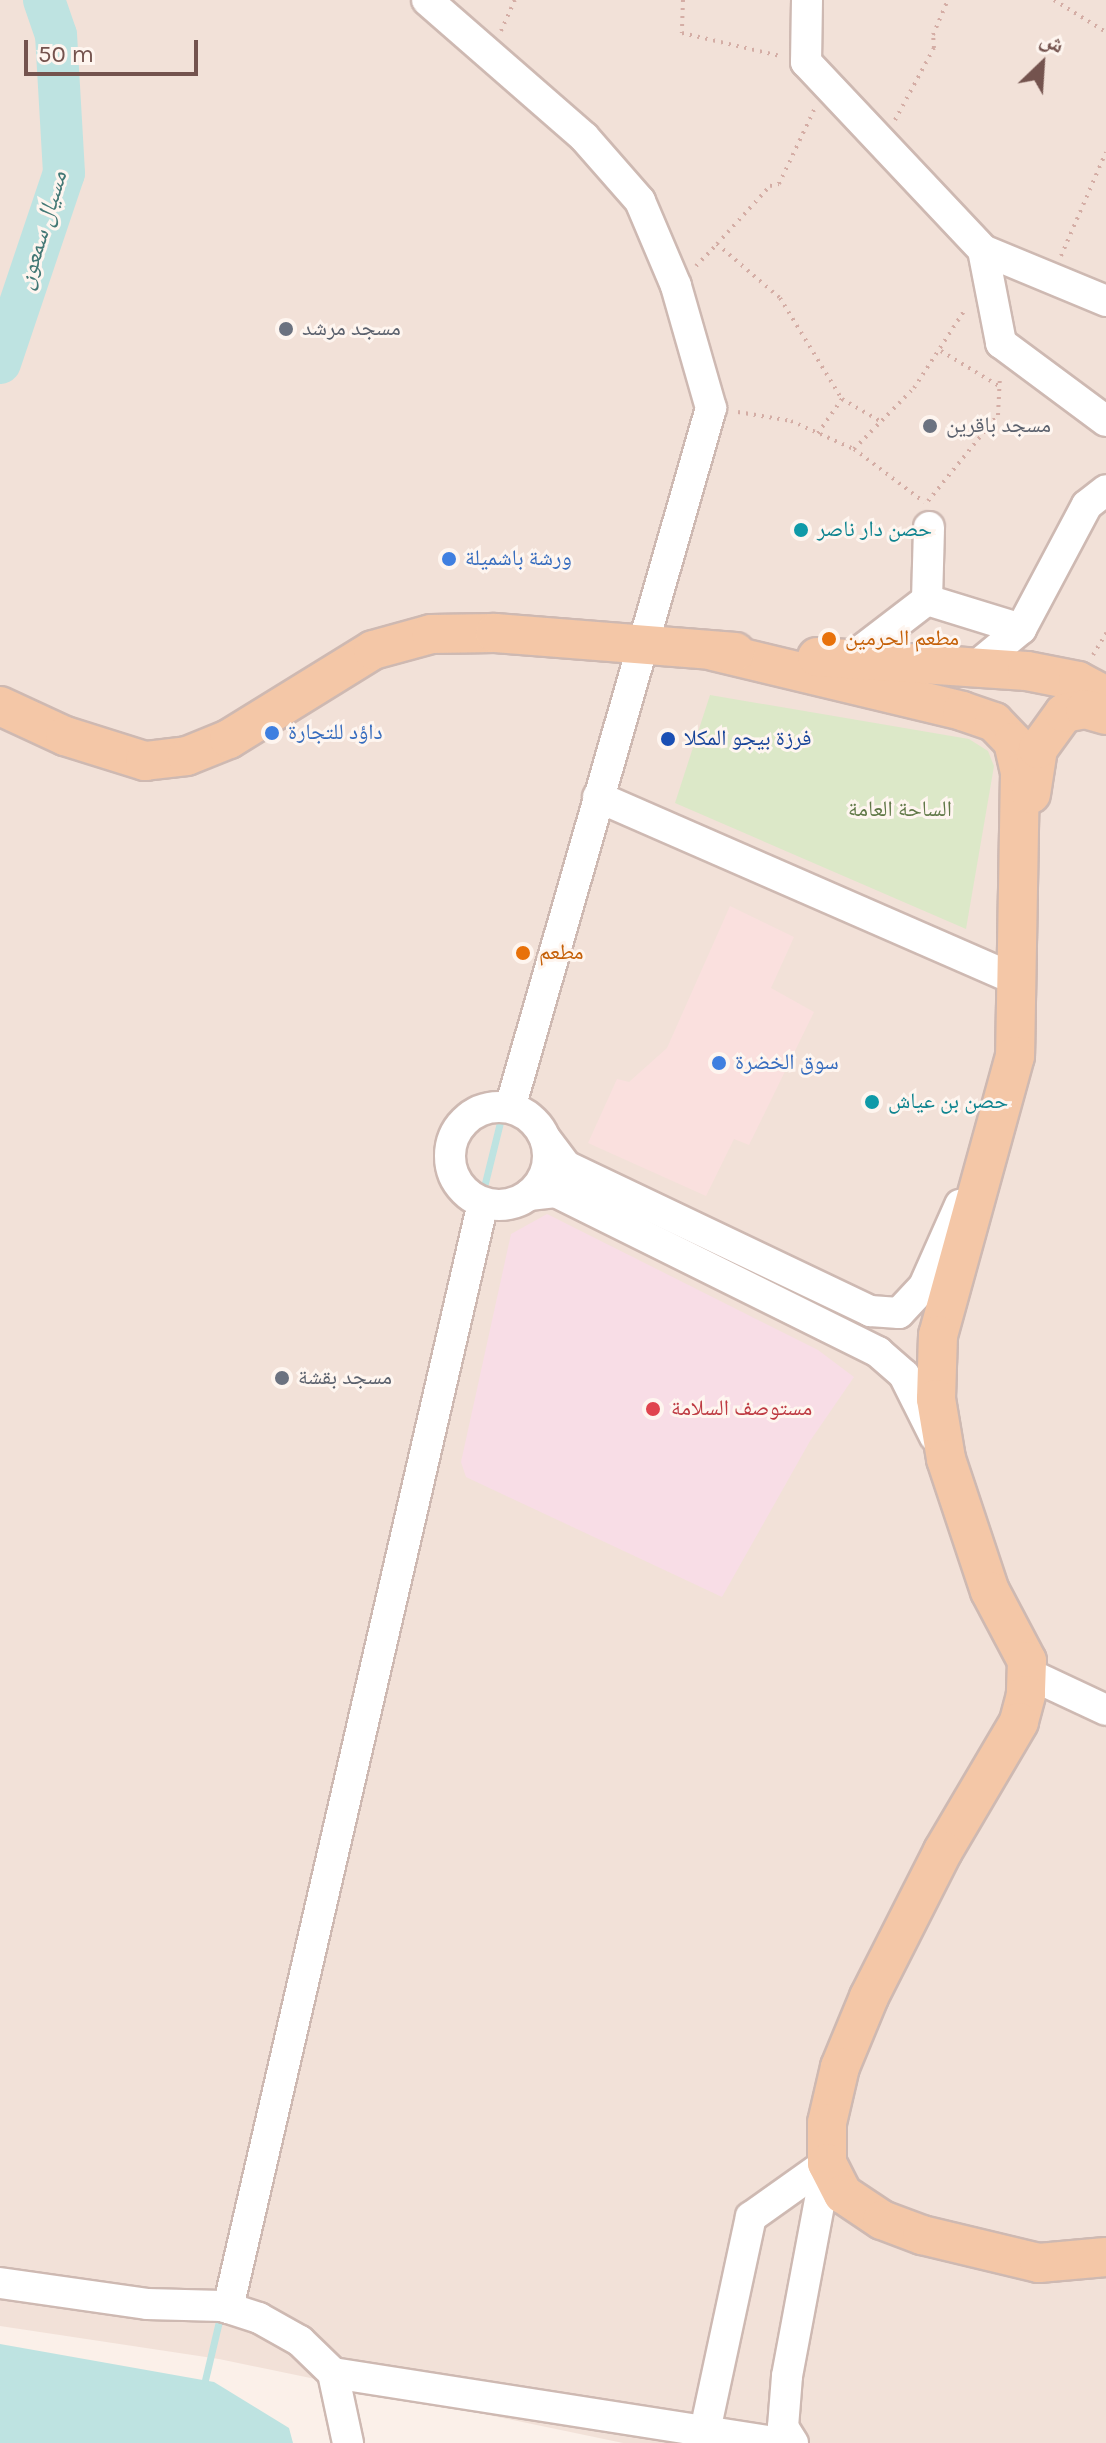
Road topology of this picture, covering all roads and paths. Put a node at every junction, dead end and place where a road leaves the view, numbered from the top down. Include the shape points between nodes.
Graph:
1 (427, 0) edge
2 (683, 0) edge
3 (807, 0) edge
4 (948, 0) edge
5 (1054, 0) edge
6 (1106, 32) edge
7 (806, 62) junction
8 (826, 84) junction
9 (880, 141) junction
10 (1106, 152) edge
11 (717, 244) junction
12 (986, 261) junction
13 (1051, 278) junction
14 (676, 286) junction
15 (1106, 301) edge
16 (1001, 343) junction
17 (941, 351) junction
18 (999, 386) junction
19 (842, 399) junction
20 (711, 408) junction
21 (1106, 421) edge
22 (882, 422) junction
23 (818, 433) junction
24 (854, 449) junction
25 (1106, 490) edge
26 (928, 515) junction
27 (927, 600) junction
28 (1021, 629) junction
29 (642, 646) junction
30 (713, 651) junction
31 (850, 659) junction
32 (975, 667) junction
33 (1106, 696) edge
34 (0, 706) edge
35 (1106, 715) edge
36 (598, 797) junction
37 (1018, 867) junction
38 (1017, 980) junction
39 (510, 1108) junction
40 (999, 1119) junction
41 (545, 1138) junction
42 (529, 1195) junction
43 (483, 1203) junction
44 (946, 1459) junction
45 (1027, 1673) junction
46 (1106, 1710) edge
47 (827, 2163) junction
48 (1106, 2257) edge
49 (0, 2283) edge
50 (228, 2308) junction
51 (333, 2373) junction
52 (705, 2431) junction
53 (348, 2443) edge
54 (778, 2443) edge
55 (793, 2443) edge

1 - 14 street via 584,137 640,201
2 - 7 path via 682,33
3 - 7 street
4 - 9 path via 912,96
5 - 6 path
7 - 8 street
8 - 9 street
8 - 11 path via 779,184 770,186
9 - 12 street
10 - 13 path
11 - 14 path
11 - 19 path via 780,298
12 - 13 street
12 - 16 street
12 - 17 path
13 - 15 street
14 - 20 street
16 - 18 path
16 - 21 street
17 - 18 path
17 - 22 path
18 - 26 path via 998,415
19 - 22 path
19 - 23 path
20 - 23 path via 791,421
20 - 29 street
22 - 24 path
23 - 24 path
24 - 26 path
25 - 28 street via 1087,505
26 - 27 street
27 - 28 street
27 - 31 street
28 - 32 street
29 - 30 main road
29 - 34 main road via 495,633 431,634 373,650 229,739 187,756 145,761 65,736
29 - 36 street
30 - 31 main road
30 - 37 main road via 994,722 1013,742 1020,773
31 - 32 main road
32 - 33 main road via 1078,681
35 - 37 main road via 1085,709 1064,713 1038,749
36 - 38 street
36 - 39 street
37 - 38 main road
38 - 40 main road via 1015,1056
39 - 41 street via 525,1114
39 - 43 street via 478,1111 464,1121 450,1150 458,1182
40 - 41 street via 924,1286 899,1313 870,1311 566,1166
40 - 44 main road via 938,1335 936,1399
41 - 42 street via 547,1169
42 - 43 street via 500,1205
42 - 44 street via 556,1192 878,1352 904,1375
43 - 50 street
44 - 45 main road via 990,1591 1027,1661
45 - 46 street
45 - 47 main road via 1019,1722 943,1851 840,2067 827,2123
47 - 48 main road via 843,2194 882,2220 922,2235 1039,2263
47 - 52 street via 751,2217
47 - 55 street via 787,2376 783,2427
49 - 50 street via 147,2304
50 - 51 street via 300,2341
51 - 52 street
51 - 53 street
52 - 54 street

